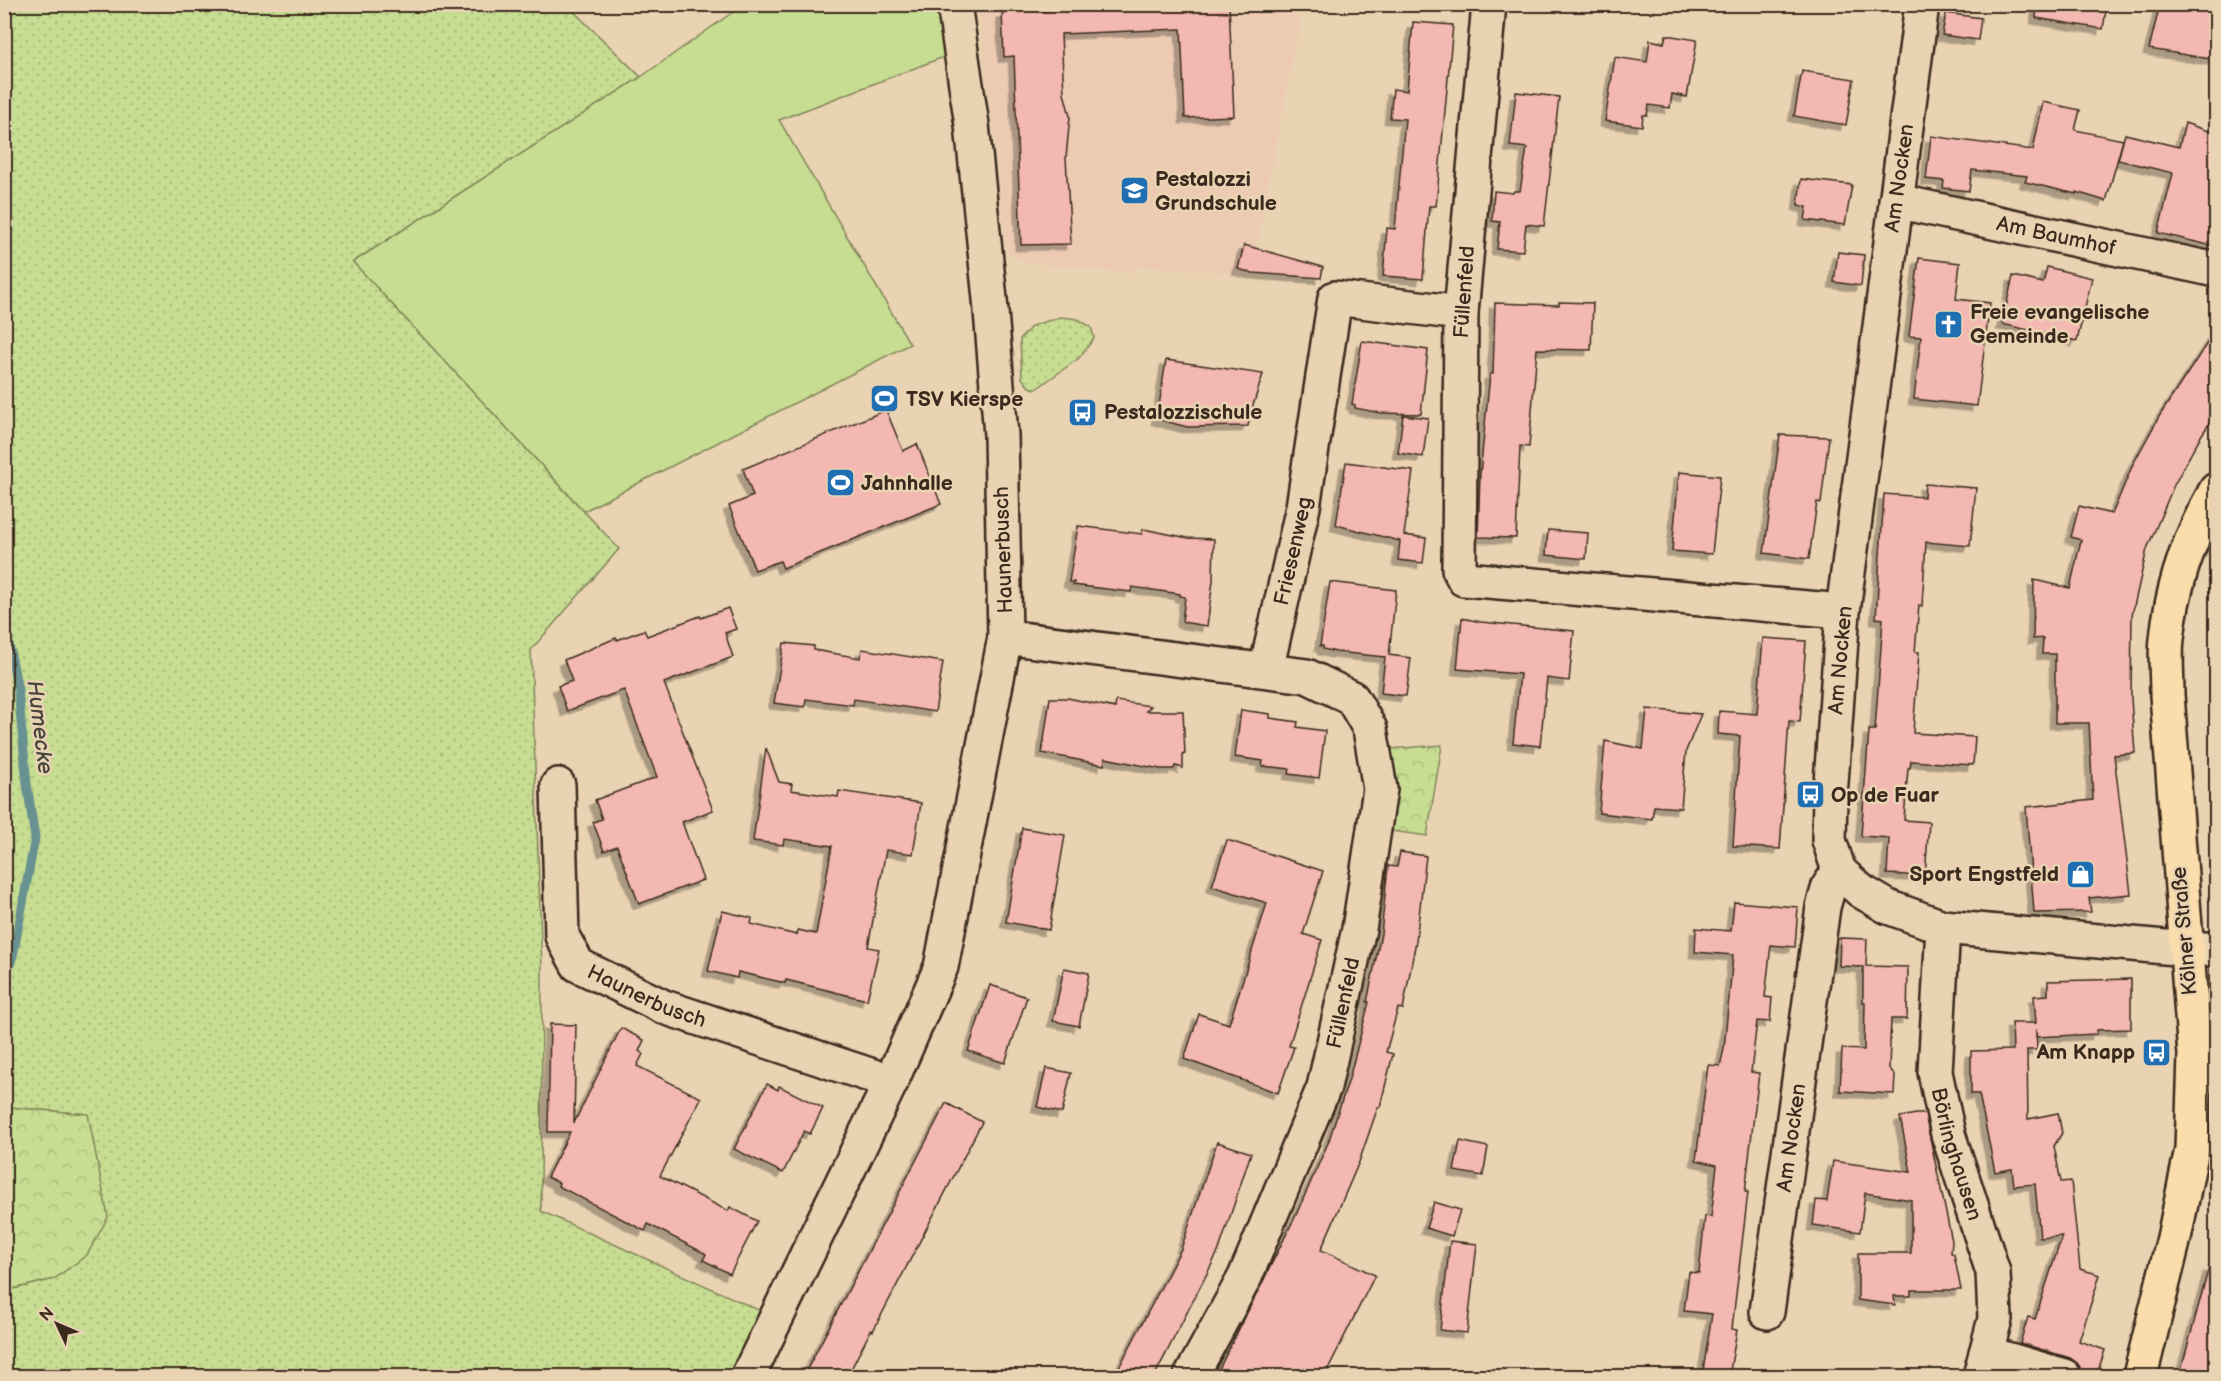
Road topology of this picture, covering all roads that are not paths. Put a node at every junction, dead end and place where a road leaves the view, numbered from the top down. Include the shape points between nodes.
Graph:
1 (954, 4) edge
2 (1489, 4) edge
3 (1922, 4) edge
4 (1896, 201) junction
5 (2217, 270) edge
6 (1461, 313) junction
7 (2217, 490) edge
8 (1843, 611) junction
9 (1005, 637) junction
10 (1266, 670) junction
11 (558, 785) dead end
12 (1839, 871) junction
13 (1943, 927) junction
14 (2202, 949) edge
15 (891, 1082) junction
16 (1767, 1312) dead end
17 (1983, 1365) edge
18 (748, 1377) edge
19 (1191, 1377) edge
20 (2064, 1377) edge
21 (2140, 1377) edge

1 - 9 street, Haunerbusch via 972,125 1001,435
2 - 6 street, Füllenfeld
3 - 4 street, Am Nocken
4 - 5 street, Am Baumhof
4 - 8 street, Am Nocken
6 - 8 street, Füllenfeld via 1459,569 1464,579
6 - 10 street, Friesenweg via 1335,298 1302,507
7 - 14 main road, Kölner Straße via 2199,521 2175,586 2167,640 2168,706
8 - 12 street, Am Nocken via 1829,840
9 - 10 street
9 - 15 street, Haunerbusch via 941,967
10 - 19 street, Füllenfeld via 1307,676 1352,698 1370,729 1380,789 1359,929 1324,1087 1245,1277
11 - 15 street, Haunerbusch via 562,936 578,965 664,1007
12 - 13 street via 1861,891 1888,907
12 - 16 street, Am Nocken via 1829,886 1823,907
13 - 14 street
13 - 17 street, Börlinghausen via 1935,1072 1948,1134 1993,1272 1995,1318
14 - 21 main road, Kölner Straße via 2192,1149
15 - 18 street, Haunerbusch
17 - 20 street

